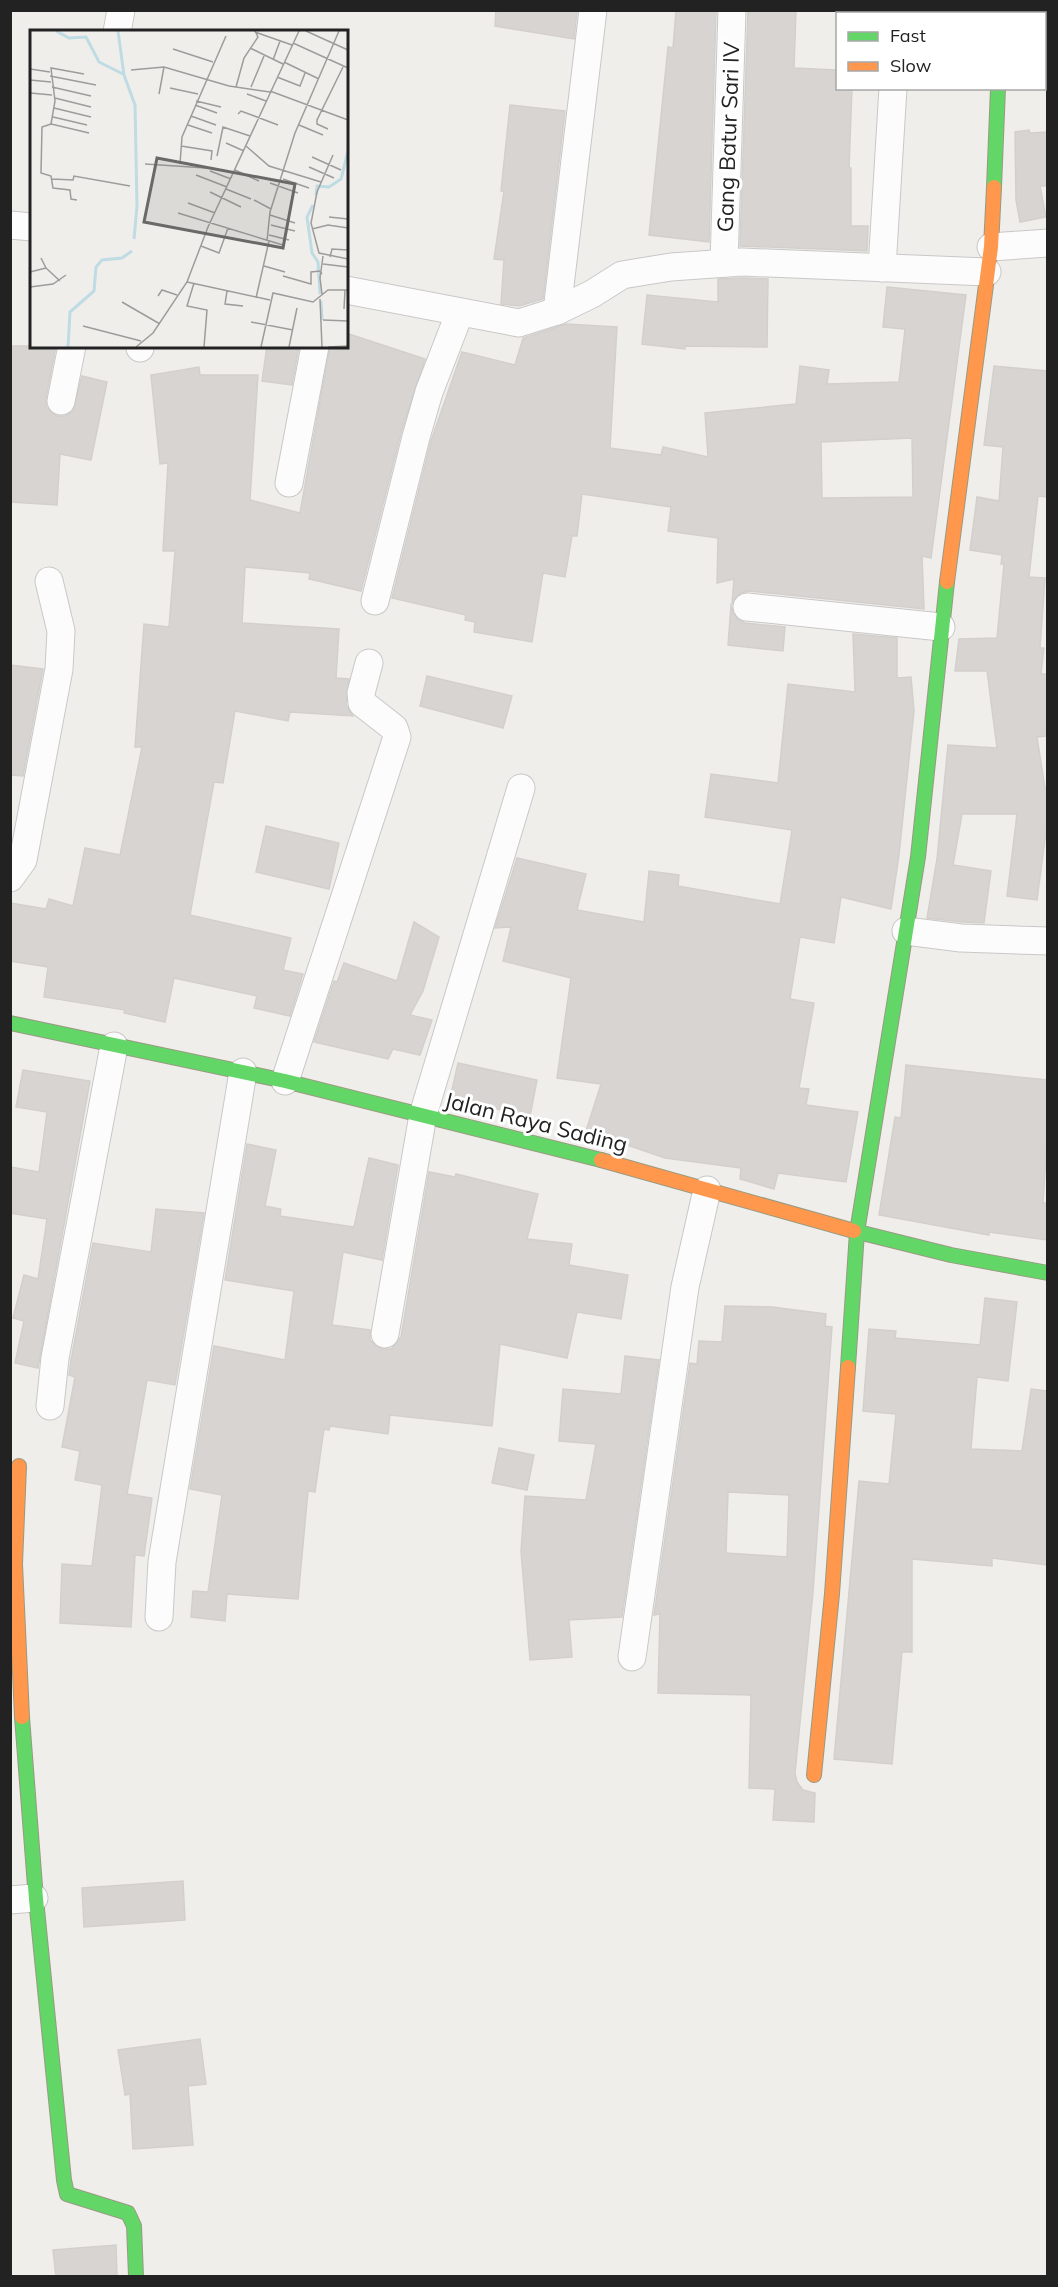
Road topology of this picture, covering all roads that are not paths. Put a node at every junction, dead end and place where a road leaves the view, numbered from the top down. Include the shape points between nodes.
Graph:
1 (121, 10) edge
2 (593, 10) edge
3 (732, 10) edge
4 (117, 30) edge
5 (893, 90) edge
6 (998, 90) edge
7 (10, 225) edge
8 (30, 227) edge
9 (1047, 243) edge
10 (989, 259) junction
11 (724, 263) junction
12 (882, 268) junction
13 (348, 290) edge
14 (557, 310) junction
15 (460, 312) junction
16 (72, 348) edge
17 (315, 348) edge
18 (61, 400) dead end
19 (289, 483) dead end
20 (49, 581) dead end
21 (375, 601) dead end
22 (747, 607) dead end
23 (941, 627) junction
24 (369, 663) dead end
25 (521, 788) dead end
26 (10, 878) edge
27 (906, 931) junction
28 (1047, 941) edge
29 (10, 1023) edge
30 (114, 1046) junction
31 (243, 1072) junction
32 (285, 1081) junction
33 (423, 1115) junction
34 (706, 1190) junction
35 (857, 1232) junction
36 (1047, 1273) edge
37 (385, 1334) dead end
38 (50, 1406) dead end
39 (19, 1466) dead end
40 (159, 1617) dead end
41 (632, 1657) dead end
42 (814, 1775) dead end
43 (22, 1899) edge
44 (136, 2277) edge

1 - 4 street
2 - 14 street
3 - 11 street, Gang Batur Sari IV
5 - 12 street
6 - 10 street
7 - 8 street
9 - 10 street
10 - 12 street
10 - 23 street
11 - 12 street
11 - 14 street via 622,275
13 - 15 street
14 - 15 street via 519,322
15 - 21 street via 429,392
16 - 18 street
17 - 19 street
20 - 26 street via 61,631 59,669 23,860
22 - 23 street
23 - 27 street via 918,857
24 - 32 street via 362,703 394,728 397,737
25 - 33 street
27 - 28 street via 962,938
27 - 35 street
29 - 30 street, Jalan Raya Sading
30 - 31 street, Jalan Raya Sading
30 - 38 street via 55,1358
31 - 32 street, Jalan Raya Sading
31 - 40 street via 162,1562
32 - 33 street, Jalan Raya Sading
33 - 34 street, Jalan Raya Sading
33 - 37 street
34 - 35 street, Jalan Raya Sading
34 - 41 street via 685,1287
35 - 36 street, Jalan Raya Sading
35 - 42 street via 832,1594
39 - 43 street via 14,1513
43 - 44 street via 67,2194 128,2213 134,2226

